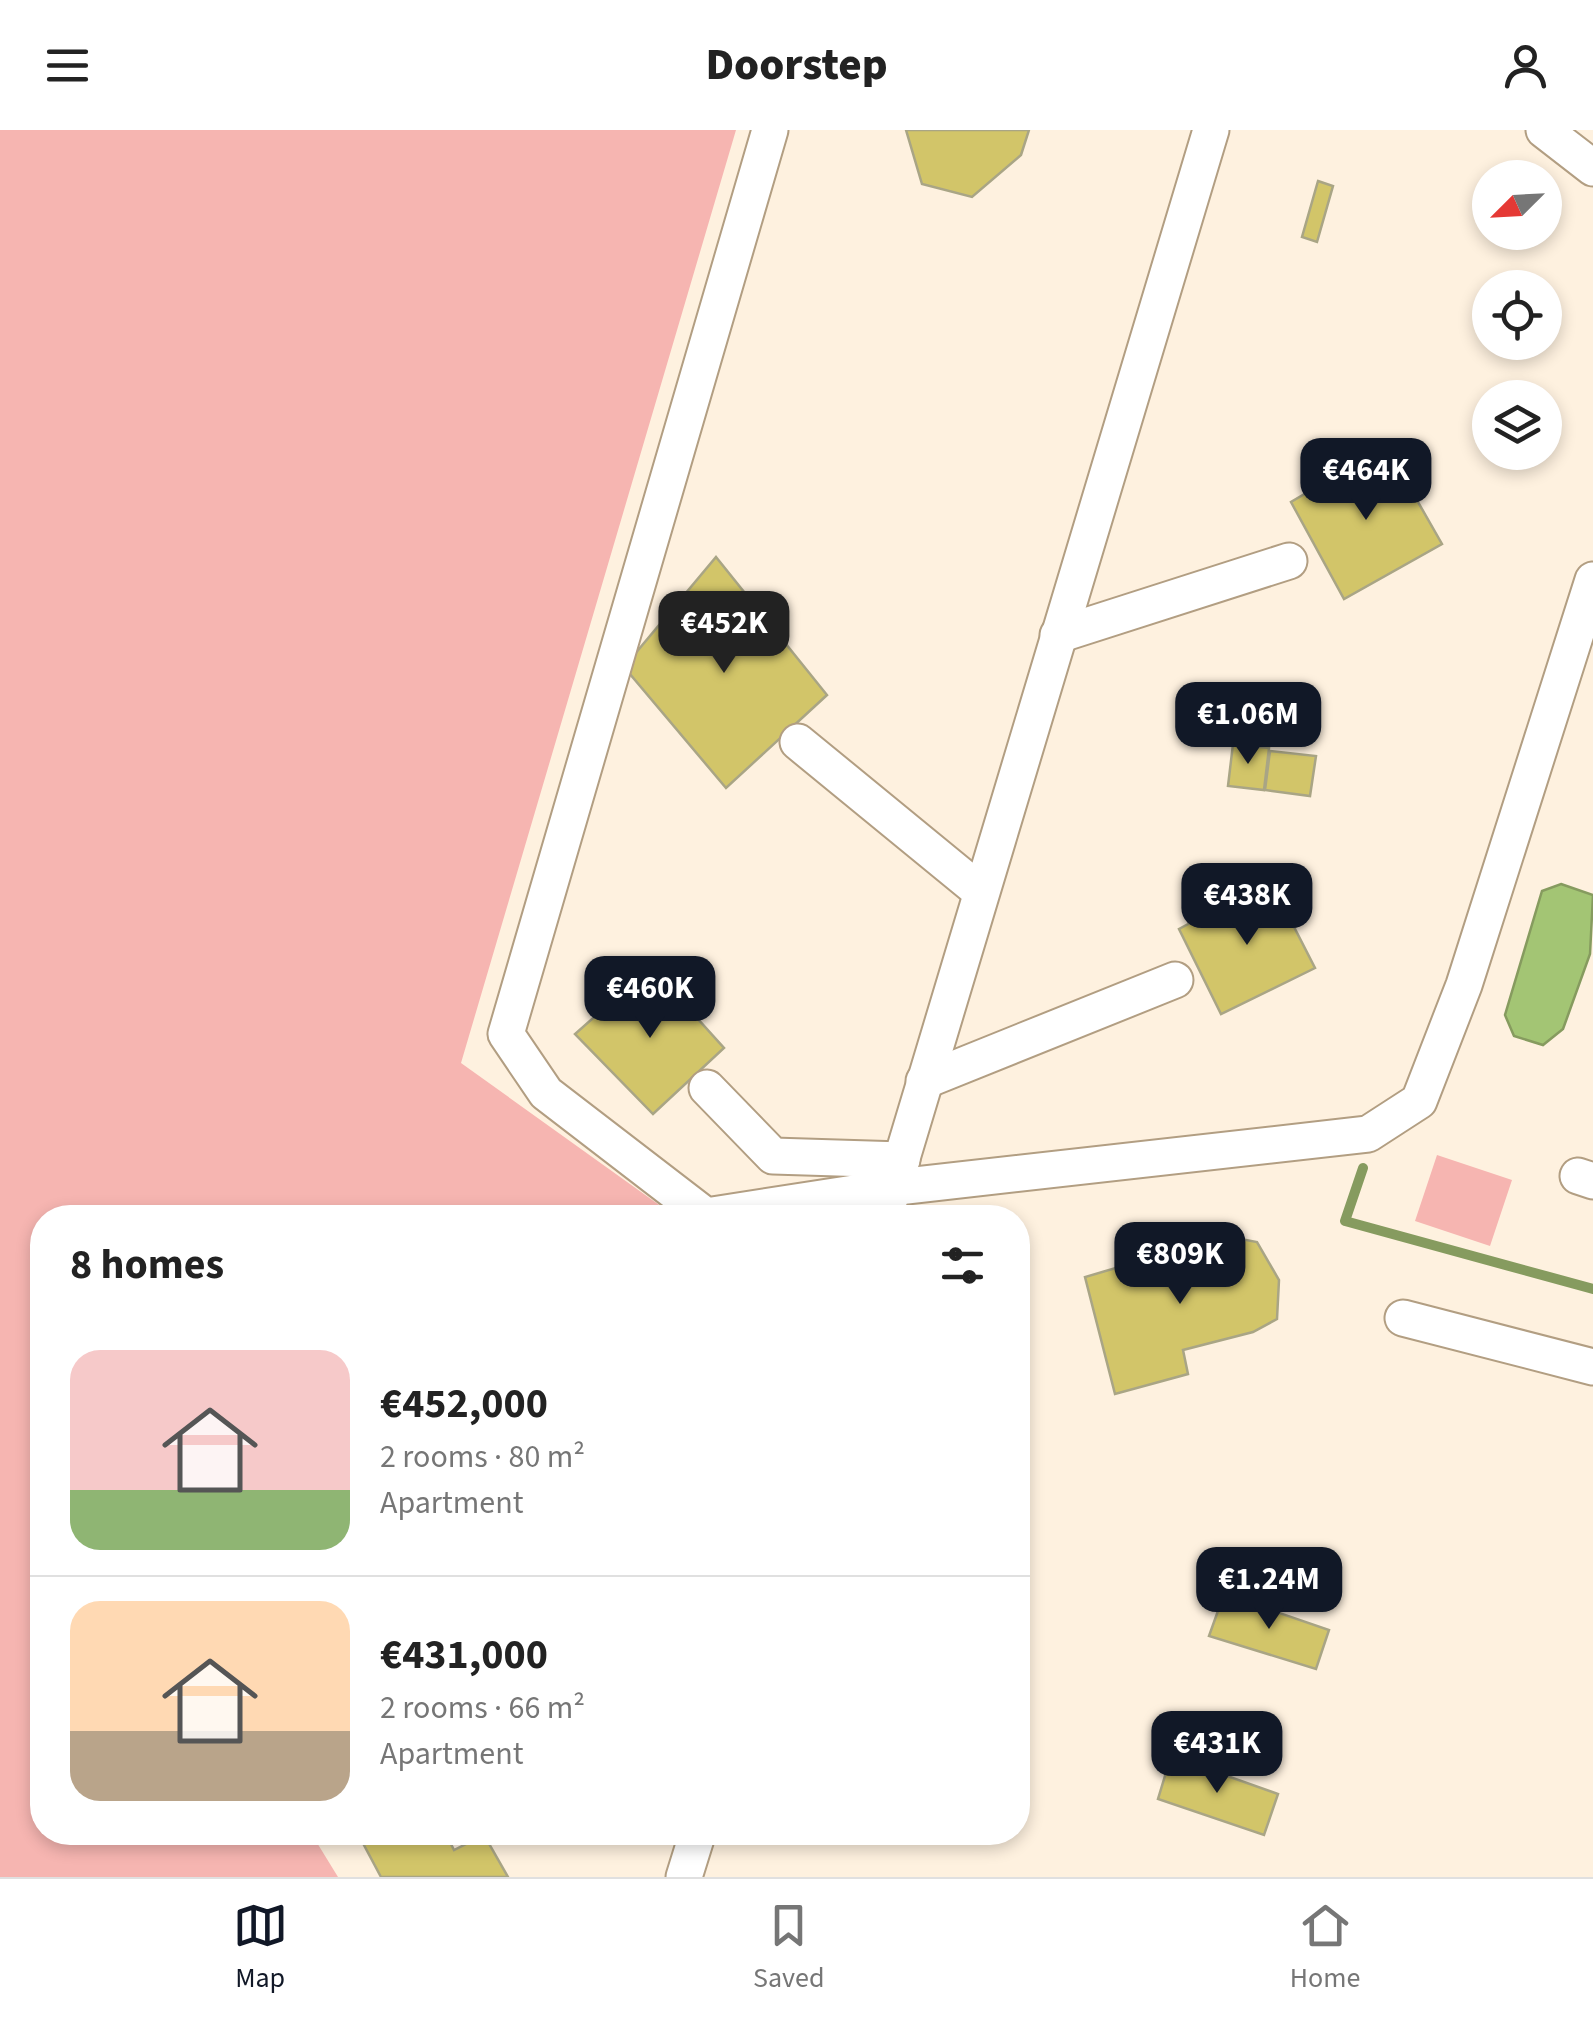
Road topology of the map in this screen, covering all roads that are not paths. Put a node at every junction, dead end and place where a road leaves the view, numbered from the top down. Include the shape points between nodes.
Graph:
1 (770, 130) edge
2 (1211, 130) edge
3 (1544, 130) edge
4 (1593, 168) edge
5 (1290, 561) dead end
6 (1593, 580) edge
7 (1058, 635) junction
8 (798, 742) dead end
9 (981, 892) junction
10 (1175, 980) dead end
11 (924, 1081) junction
12 (707, 1088) dead end
13 (893, 1188) edge
14 (692, 1205) edge
15 (779, 1205) edge
16 (1403, 1318) dead end
17 (1593, 1367) edge
18 (694, 1845) edge
19 (684, 1877) edge

1 - 14 lane via 506,1034 546,1093
2 - 7 lane
3 - 4 lane
5 - 7 lane
6 - 13 lane via 1464,986 1420,1101 1368,1134
7 - 9 lane
8 - 9 lane
9 - 11 lane
10 - 11 lane
11 - 13 lane
12 - 13 lane via 772,1156
13 - 15 lane
16 - 17 lane
18 - 19 lane

